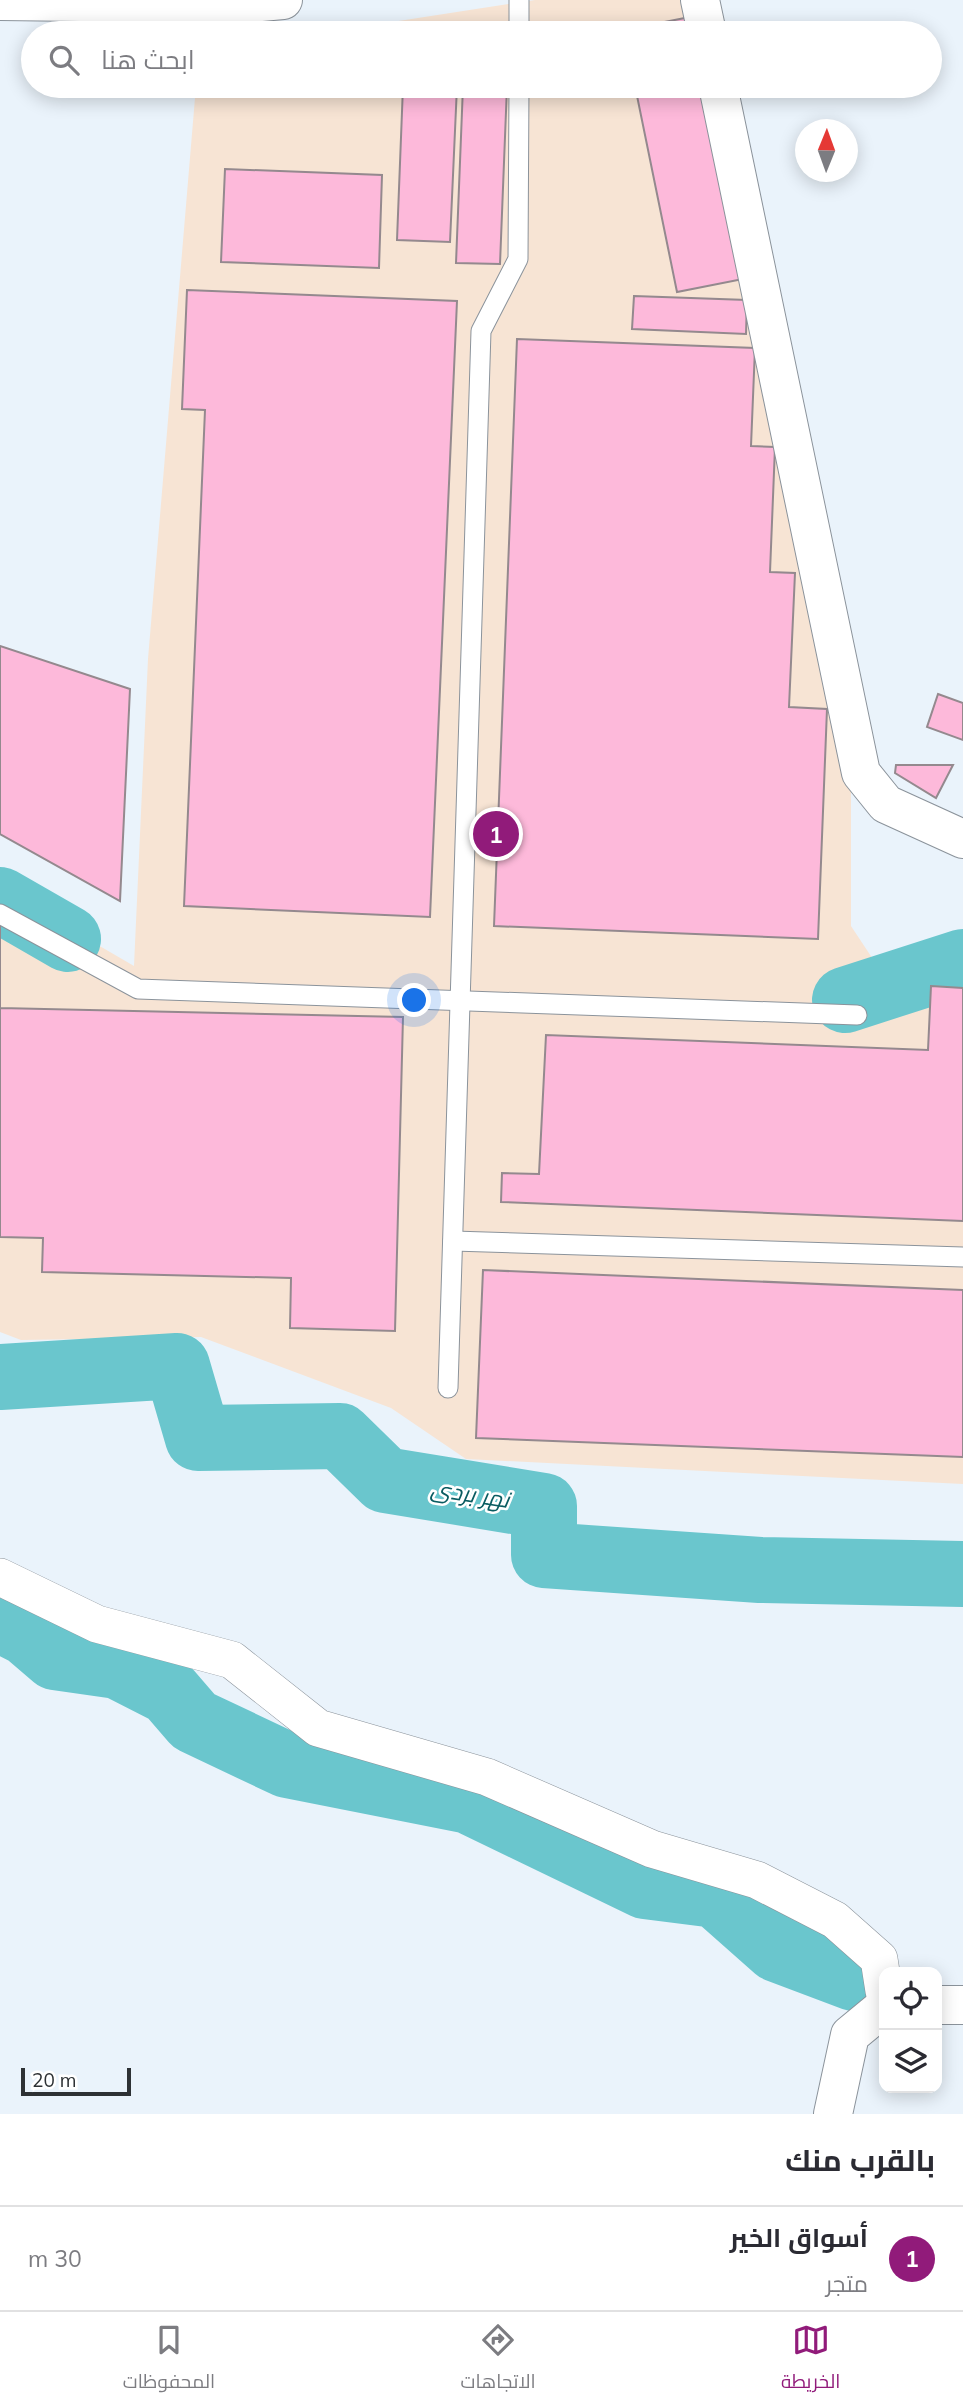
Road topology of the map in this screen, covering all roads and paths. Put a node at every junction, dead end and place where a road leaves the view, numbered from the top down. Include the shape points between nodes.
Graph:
1 (283, 0) edge
2 (519, 0) edge
3 (700, 0) edge
4 (0, 1) edge
5 (519, 21) edge
6 (704, 21) edge
7 (519, 98) edge
8 (720, 98) edge
9 (963, 839) edge
10 (0, 914) edge
11 (460, 1000) junction
12 (857, 1015) dead end
13 (453, 1241) junction
14 (963, 1257) edge
15 (448, 1388) dead end
16 (0, 1577) edge
17 (880, 1967) edge
18 (942, 2005) edge
19 (963, 2005) edge
20 (879, 2011) edge
21 (833, 2114) edge

1 - 4 street via 241,4
2 - 5 lane
3 - 6 street
7 - 11 lane via 518,259 481,331
8 - 9 street via 861,773 886,804
10 - 11 lane via 138,989
11 - 12 lane
11 - 13 lane
13 - 14 lane
13 - 15 lane
16 - 17 street via 97,1624 232,1660 318,1728 487,1777 652,1849 757,1880 835,1920 879,1959
18 - 19 street
20 - 21 street via 850,2035

